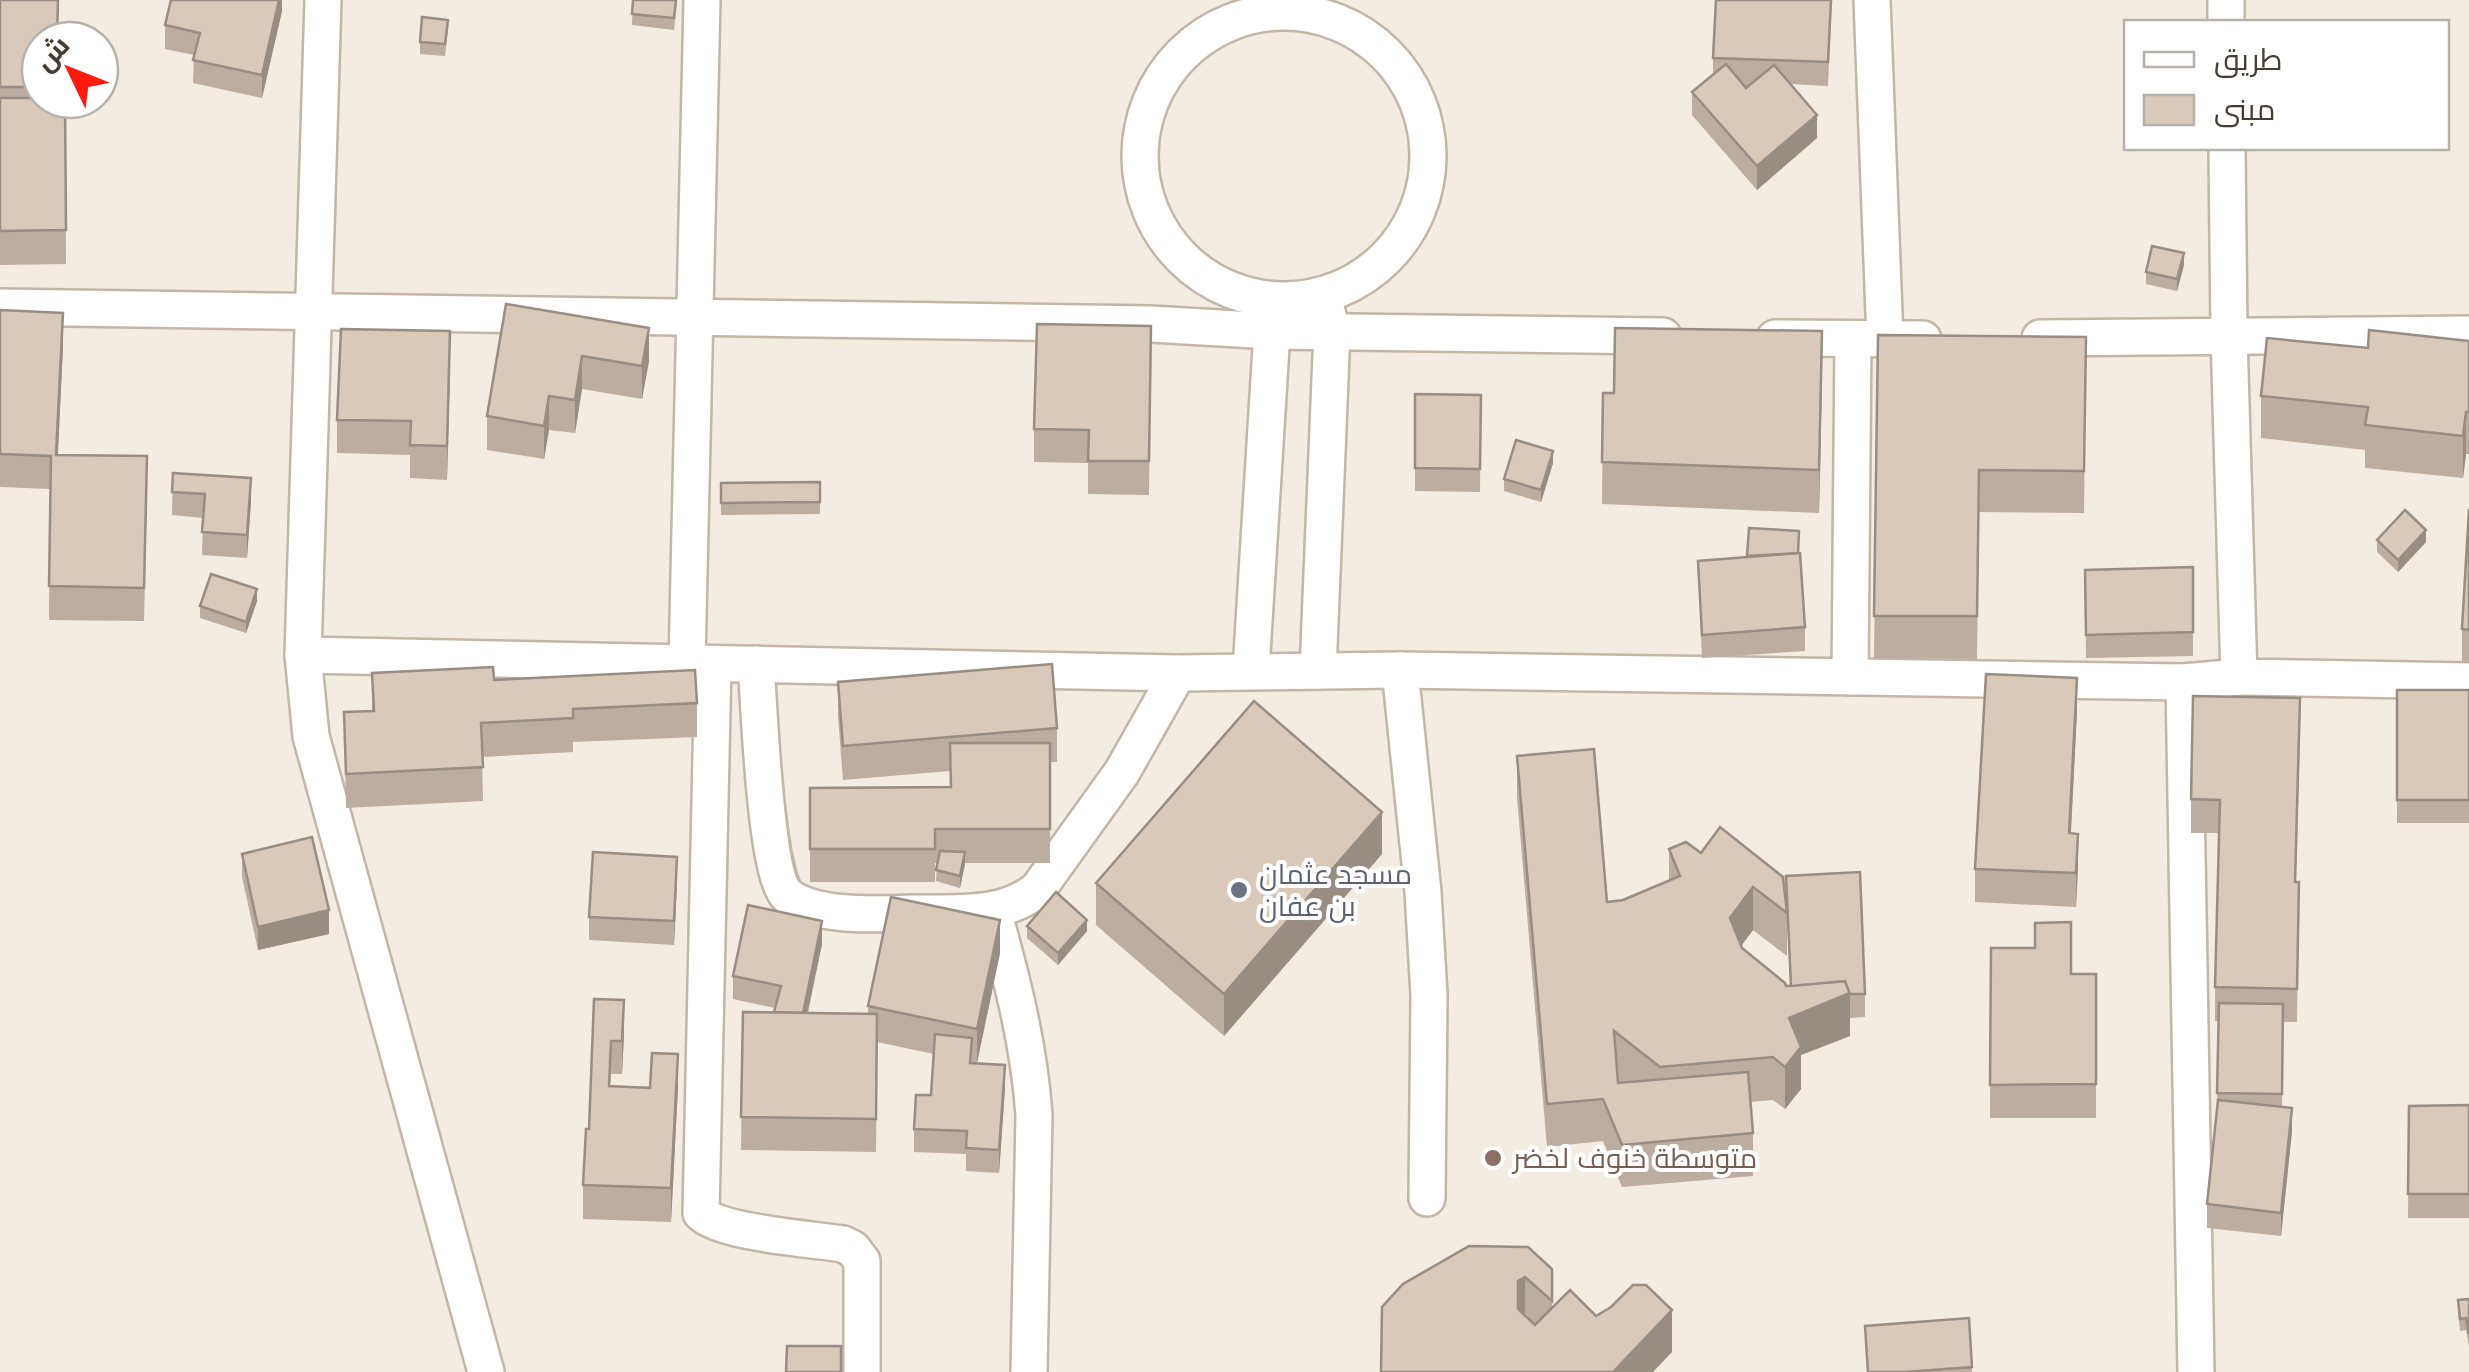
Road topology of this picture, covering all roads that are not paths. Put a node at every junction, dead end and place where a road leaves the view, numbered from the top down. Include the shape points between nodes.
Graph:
1 (323, 0) edge
2 (702, 0) edge
3 (1872, 0) edge
4 (1266, 6) edge
5 (1334, 7) edge
6 (2227, 150) edge
7 (1322, 295) junction
8 (0, 307) edge
9 (313, 314) junction
10 (693, 316) junction
11 (1269, 316) junction
12 (1332, 331) junction
13 (2469, 334) edge
14 (1698, 336) edge
15 (2228, 336) junction
16 (1737, 337) edge
17 (1999, 338) edge
18 (1869, 339) junction
19 (1961, 339) edge
20 (304, 655) junction
21 (700, 663) junction
22 (756, 664) junction
23 (1251, 670) junction
24 (1400, 670) junction
25 (1318, 672) junction
26 (1178, 673) junction
27 (1850, 677) junction
28 (2238, 677) junction
29 (2469, 681) edge
30 (2184, 682) junction
31 (993, 911) junction
32 (1427, 1198) dead end
33 (486, 1372) edge
34 (862, 1372) edge
35 (1029, 1372) edge
36 (2196, 1372) edge

1 - 9 street
2 - 10 street
3 - 18 street
4 - 5 street
4 - 11 street via 1190,46 1162,78 1145,116 1139,157 1145,199 1163,236 1191,267
5 - 7 street via 1410,84 1424,118 1428,156 1424,193 1387,258 1357,281
6 - 15 street
7 - 11 street via 1295,300
7 - 12 street
8 - 9 street
9 - 10 street
9 - 20 street
10 - 11 street via 1152,324
10 - 21 street
11 - 12 street
11 - 23 street
12 - 14 street
12 - 25 street
13 - 15 street
15 - 17 street
15 - 28 street
16 - 18 street
18 - 19 street
18 - 27 street
20 - 21 street
20 - 33 street via 311,736
21 - 22 street
21 - 34 street via 701,1213 732,1228 853,1250 862,1261
22 - 26 street
22 - 31 street via 766,799 784,894 803,905 863,915
23 - 25 street
23 - 26 street
24 - 25 street
24 - 27 street
24 - 32 street via 1429,995
26 - 31 street via 1122,772 1038,889
27 - 30 street
28 - 29 street
28 - 30 street
30 - 36 street
31 - 35 street via 1031,1072

